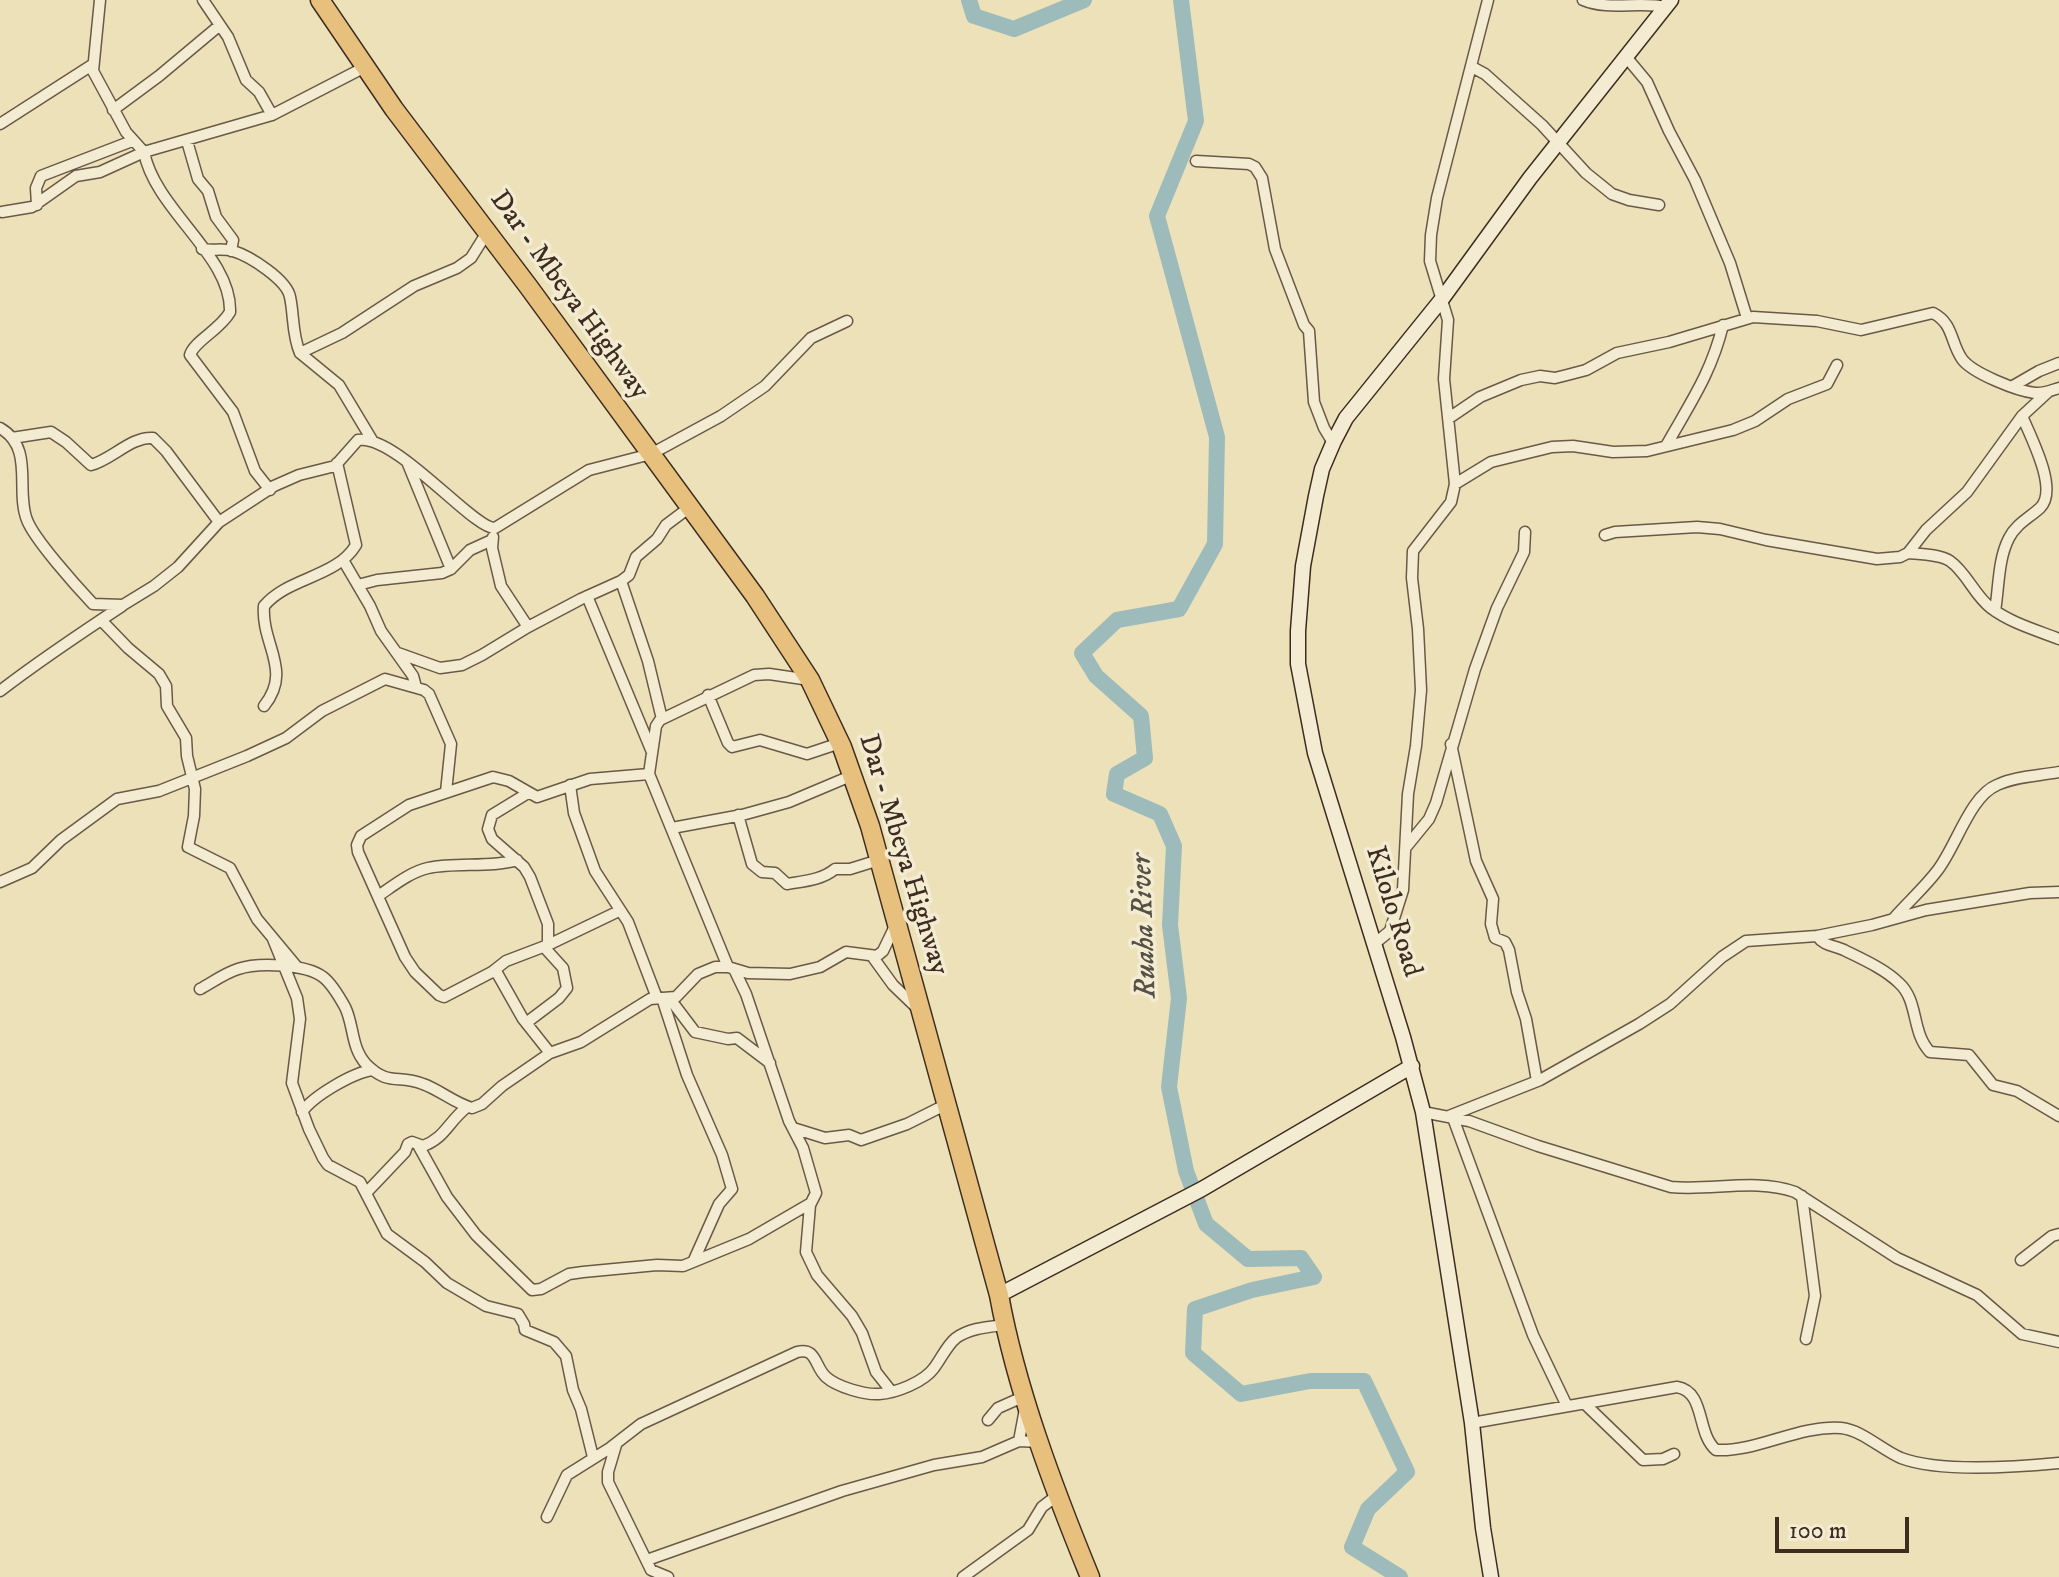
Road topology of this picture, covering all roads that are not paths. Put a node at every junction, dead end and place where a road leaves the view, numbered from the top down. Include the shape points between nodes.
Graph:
1 (100, 0) edge
2 (203, 0) edge
3 (320, 0) edge
4 (1488, 0) edge
5 (1583, 0) edge
6 (1668, 4) edge
7 (220, 25) junction
8 (1627, 58) junction
9 (92, 65) junction
10 (367, 66) junction
11 (1472, 67) junction
12 (113, 110) junction
13 (272, 115) junction
14 (0, 124) edge
15 (132, 141) junction
16 (187, 141) junction
17 (1559, 143) junction
18 (144, 152) junction
19 (1196, 161) dead end
20 (37, 205) junction
21 (1659, 205) dead end
22 (2, 212) dead end
23 (486, 234) junction
24 (202, 249) junction
25 (231, 251) junction
26 (1442, 299) junction
27 (1747, 318) junction
28 (847, 321) dead end
29 (1723, 325) junction
30 (300, 353) junction
31 (2059, 363) edge
32 (1837, 365) dead end
33 (2013, 386) junction
34 (2054, 389) edge
35 (2022, 416) junction
36 (1449, 418) junction
37 (0, 428) edge
38 (12, 438) junction
39 (372, 440) junction
40 (1333, 443) junction
41 (1666, 446) junction
42 (651, 454) junction
43 (337, 463) junction
44 (407, 463) junction
45 (1455, 484) junction
46 (270, 490) junction
47 (690, 507) junction
48 (219, 522) junction
49 (495, 528) junction
50 (1525, 532) dead end
51 (1605, 535) dead end
52 (492, 540) junction
53 (1908, 553) junction
54 (343, 560) junction
55 (451, 569) junction
56 (621, 581) junction
57 (358, 585) junction
58 (587, 596) junction
59 (123, 605) junction
60 (1995, 611) junction
61 (101, 620) junction
62 (528, 627) junction
63 (2059, 639) edge
64 (398, 653) junction
65 (810, 680) junction
66 (416, 687) junction
67 (0, 691) edge
68 (708, 695) junction
69 (264, 706) dead end
70 (662, 719) junction
71 (840, 743) junction
72 (1451, 744) junction
73 (653, 753) junction
74 (2059, 772) edge
75 (649, 774) junction
76 (853, 775) junction
77 (194, 777) junction
78 (570, 785) junction
79 (446, 792) junction
80 (528, 793) junction
81 (738, 815) junction
82 (672, 828) junction
83 (1407, 846) junction
84 (517, 860) junction
85 (879, 860) junction
86 (0, 882) edge
87 (2059, 892) edge
88 (378, 896) junction
89 (619, 911) junction
90 (1893, 919) junction
91 (896, 924) junction
92 (1817, 936) junction
93 (273, 939) junction
94 (1374, 944) junction
95 (546, 946) junction
96 (872, 956) junction
97 (284, 966) junction
98 (297, 967) junction
99 (731, 968) junction
100 (492, 972) junction
101 (200, 989) dead end
102 (663, 999) junction
103 (921, 1012) junction
104 (526, 1023) junction
105 (550, 1053) junction
106 (770, 1063) junction
107 (1412, 1066) junction
108 (373, 1070) junction
109 (1537, 1081) junction
110 (945, 1105) junction
111 (467, 1107) junction
112 (302, 1112) junction
113 (1423, 1112) junction
114 (2059, 1116) edge
115 (1450, 1118) junction
116 (793, 1128) junction
117 (418, 1145) junction
118 (367, 1192) junction
119 (1802, 1196) junction
120 (811, 1203) junction
121 (2059, 1234) edge
122 (694, 1260) junction
123 (2021, 1260) dead end
124 (999, 1295) junction
125 (1004, 1325) junction
126 (1806, 1339) dead end
127 (2058, 1342) edge
128 (891, 1391) junction
129 (1026, 1400) junction
130 (1585, 1404) junction
131 (1567, 1406) junction
132 (988, 1420) dead end
133 (1472, 1423) junction
134 (1019, 1441) junction
135 (1040, 1442) junction
136 (617, 1443) junction
137 (1674, 1454) dead end
138 (593, 1457) junction
139 (2059, 1463) edge
140 (1059, 1494) junction
141 (547, 1517) dead end
142 (647, 1560) junction
143 (668, 1577) edge
144 (963, 1577) edge
145 (1090, 1577) edge
146 (1491, 1577) edge

1 - 9 street
2 - 7 street
3 - 10 highway, Dar - Mbeya Highway
4 - 11 street
5 - 6 street via 1598,5
6 - 8 main road, Kilolo Road
7 - 12 street
7 - 13 street via 246,80
8 - 17 main road, Kilolo Road
8 - 27 street via 1647,82 1695,180
9 - 12 street
9 - 14 street
10 - 13 street
10 - 23 highway, Dar - Mbeya Highway
11 - 17 street
11 - 26 street via 1431,235 1430,261
12 - 15 street
13 - 16 street
15 - 18 street
15 - 20 street via 41,176
16 - 18 street
16 - 25 street via 198,179 233,240
17 - 21 street via 1612,194
17 - 26 main road, Kilolo Road
18 - 20 street via 100,172 76,176
18 - 24 street via 163,192
19 - 40 street via 1249,164 1262,178 1275,249 1310,335 1314,402
20 - 22 street
23 - 30 street via 471,258 457,268 414,286 342,333
23 - 42 highway, Dar - Mbeya Highway
24 - 25 street
24 - 46 street via 227,285 230,312 190,355 233,412 255,471
25 - 30 street via 285,284
26 - 36 street via 1448,320 1444,363
26 - 40 main road, Kilolo Road via 1346,418
27 - 29 street
27 - 33 street via 1817,321 1861,330 1933,313 1949,327 1964,361
28 - 42 street via 811,338 747,399
29 - 36 street via 1617,353 1586,370 1521,380 1480,397
29 - 41 street via 1708,374
30 - 39 street via 339,385
31 - 33 street
32 - 41 street via 1827,384 1788,399 1755,421
33 - 34 street via 2036,393
34 - 35 street
35 - 53 street via 1967,492
35 - 60 street via 2049,491 2042,507 2008,538
36 - 45 street
37 - 38 street
38 - 48 street via 51,432 91,465 142,438 153,438
38 - 59 street via 24,476 27,519 40,541 93,604
39 - 43 street via 358,440
39 - 44 street
40 - 94 main road, Kilolo Road via 1322,469 1303,566 1298,664 1315,753
41 - 45 street via 1631,453 1552,447 1491,462
42 - 47 highway, Dar - Mbeya Highway
42 - 49 street via 595,467
43 - 46 street
43 - 54 street via 356,542
44 - 49 street via 483,525
44 - 55 street
45 - 83 street via 1451,502 1413,551 1421,690
46 - 48 street
47 - 56 street via 636,557
47 - 65 highway, Dar - Mbeya Highway
48 - 59 street via 169,575
49 - 52 street
50 - 72 street via 1524,552 1497,608
51 - 53 street via 1697,527 1877,559
52 - 55 street via 470,550
52 - 62 street via 501,586
53 - 60 street via 1951,562
54 - 57 street
54 - 69 street via 264,606 276,685
55 - 57 street
56 - 58 street
56 - 70 street
57 - 64 street
58 - 62 street
58 - 73 street
59 - 61 street
60 - 63 street
61 - 67 street
61 - 77 street via 162,678 167,706 186,738
62 - 64 street via 453,668
64 - 66 street
65 - 68 street via 759,674
65 - 71 highway, Dar - Mbeya Highway
66 - 77 street via 385,679 322,711 286,738
66 - 79 street via 429,694 451,741
68 - 70 street
68 - 71 street via 732,747 760,740 807,754
70 - 73 street via 656,726
71 - 76 highway, Dar - Mbeya Highway
72 - 83 street via 1429,819
72 - 109 street via 1476,861 1493,899 1492,930 1509,950
73 - 75 street
74 - 90 street via 1995,785 1983,794 1952,851
75 - 78 street
75 - 82 street
76 - 81 street via 789,802
76 - 85 highway, Dar - Mbeya Highway
77 - 86 street via 117,799 32,868
77 - 93 street via 187,846 230,868
78 - 80 street via 537,797
78 - 89 street via 595,871
79 - 80 street via 495,777
79 - 88 street via 409,805 361,836 358,852
80 - 84 street via 502,807 488,823 492,839
81 - 82 street
81 - 85 street via 752,864 787,884
82 - 99 street
83 - 94 street via 1396,918
84 - 88 street via 430,867
84 - 95 street via 534,885 549,929
85 - 91 highway, Dar - Mbeya Highway
87 - 90 street
88 - 100 street via 409,965 439,995 446,997
89 - 95 street
89 - 102 street
90 - 92 street
91 - 96 street via 883,951
91 - 103 highway, Dar - Mbeya Highway
92 - 109 street via 1746,941 1670,1004
92 - 114 street via 1904,988 1930,1052 1969,1055 1993,1085 2017,1091
93 - 97 street
93 - 98 street
94 - 107 main road, Kilolo Road
95 - 100 street
95 - 104 street via 563,968 567,988
96 - 99 street via 846,952 820,967 790,974
96 - 103 street
97 - 98 street
97 - 101 street via 240,968
97 - 112 street via 300,1019 292,1083
98 - 108 street via 325,978 346,1009 360,1056
99 - 102 street via 712,967 676,997
99 - 106 street via 746,994
100 - 104 street via 499,975
102 - 105 street
102 - 106 street via 695,1032 737,1038
102 - 122 street via 732,1189 720,1202
103 - 110 highway, Dar - Mbeya Highway
104 - 105 street
105 - 111 street via 482,1104
106 - 116 street
107 - 113 main road, Kilolo Road
107 - 124 main road via 1202,1189
108 - 111 street via 386,1079 425,1084
108 - 112 street via 313,1099
109 - 115 street
110 - 116 street via 861,1140 849,1135 825,1138
110 - 124 highway, Dar - Mbeya Highway
111 - 117 street via 452,1118 438,1140
112 - 118 street via 328,1165 360,1182
113 - 115 street
113 - 133 main road, Kilolo Road
115 - 119 street via 1671,1187 1780,1187
115 - 131 street via 1527,1321
116 - 120 street via 816,1193
117 - 118 street via 408,1144
117 - 122 street via 476,1235 532,1290 569,1274 683,1266
118 - 138 street via 387,1234 447,1283 486,1306 518,1314 525,1330 560,1347 569,1363
119 - 126 street via 1815,1296
119 - 127 street via 1897,1258 1977,1295 2022,1334
120 - 122 street via 749,1239
120 - 128 street via 806,1252 817,1275 852,1316 876,1372
121 - 123 street
124 - 125 highway, Dar - Mbeya Highway
125 - 128 street via 957,1337 931,1372
125 - 129 highway, Dar - Mbeya Highway
128 - 136 street via 872,1394 836,1383 805,1350 641,1424
129 - 132 street via 998,1408
129 - 134 street
129 - 135 highway, Dar - Mbeya Highway
130 - 131 street
130 - 137 street via 1643,1460
130 - 139 street via 1686,1389 1716,1450 1831,1428 1847,1429 1921,1463 1987,1468
131 - 133 street
133 - 146 main road, Kilolo Road
134 - 135 street
134 - 142 street via 982,1457 842,1491
135 - 140 highway, Dar - Mbeya Highway
136 - 138 street
136 - 142 street via 608,1482
138 - 141 street via 563,1480
140 - 144 street via 1042,1507 1028,1530
140 - 145 highway, Dar - Mbeya Highway
142 - 143 street via 651,1570

